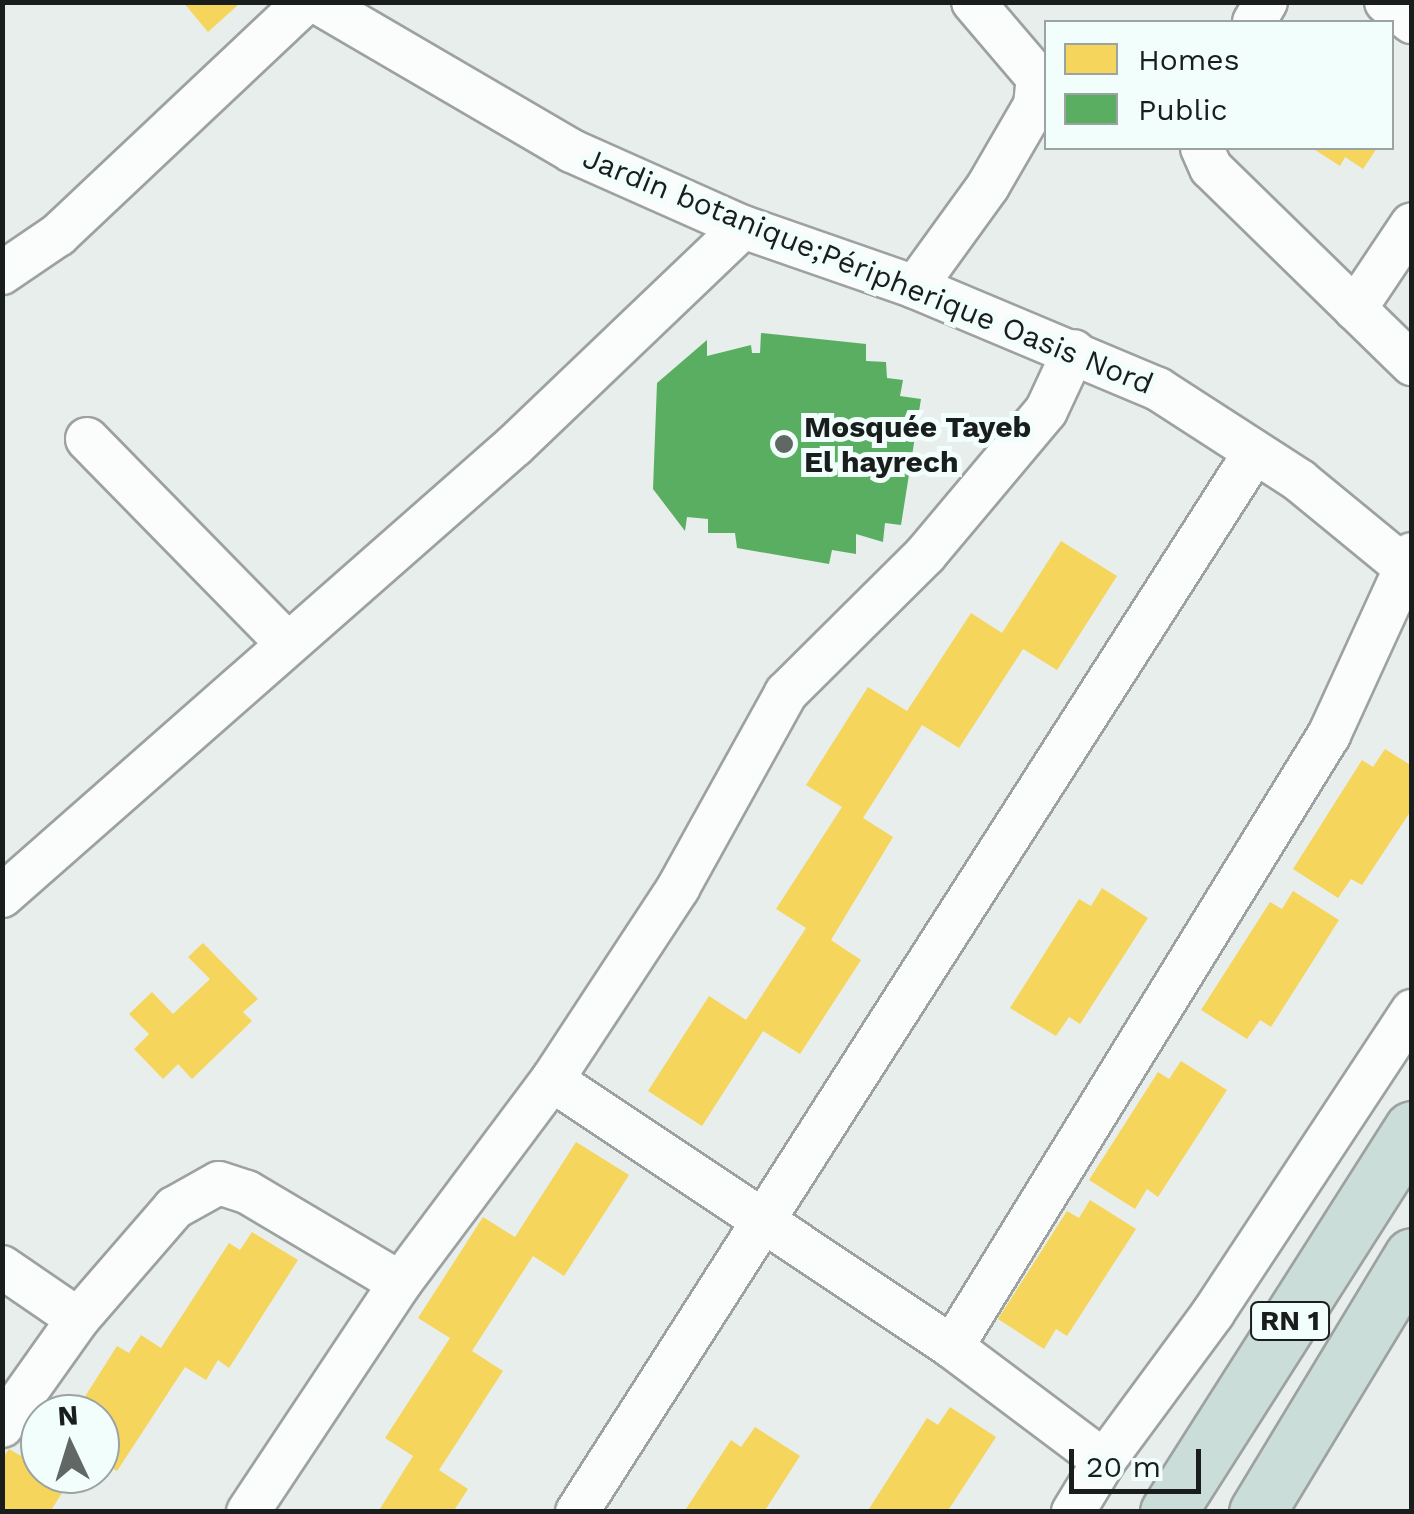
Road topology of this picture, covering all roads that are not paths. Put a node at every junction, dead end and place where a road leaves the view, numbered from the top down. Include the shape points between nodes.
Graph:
1 (305, 2) edge
2 (317, 2) edge
3 (973, 2) edge
4 (1386, 2) edge
5 (1412, 22) edge
6 (1203, 150) edge
7 (1412, 224) edge
8 (743, 227) junction
9 (2, 272) edge
10 (915, 287) junction
11 (1355, 309) junction
12 (1074, 351) junction
13 (1412, 364) edge
14 (87, 439) dead end
15 (1255, 452) junction
16 (1408, 564) edge
17 (1398, 622) edge
18 (288, 644) junction
19 (2, 896) edge
20 (1412, 1011) edge
21 (552, 1080) junction
22 (1412, 1130) edge
23 (764, 1224) junction
24 (1412, 1256) edge
25 (2, 1267) edge
26 (400, 1283) junction
27 (78, 1319) junction
28 (952, 1347) junction
29 (2, 1426) edge
30 (1104, 1461) junction
31 (248, 1512) edge
32 (577, 1512) edge
33 (1073, 1512) edge
34 (1168, 1512) edge
35 (1257, 1512) edge

1 - 9 street via 58,236
2 - 8 street, Jardin botanique;Péripherique Oasis Nord via 572,150
3 - 10 street via 1038,78 1035,105 988,186
4 - 5 street
6 - 11 street via 1211,168
7 - 11 street
8 - 10 street, Jardin botanique;Péripherique Oasis Nord
8 - 18 street via 515,444
10 - 12 street, Jardin botanique;Péripherique Oasis Nord
11 - 13 street
12 - 15 street, Jardin botanique;Péripherique Oasis Nord via 1158,388
12 - 21 street via 1046,411 925,555 786,693 678,888
14 - 18 street
15 - 16 street, Jardin botanique;Péripherique Oasis Nord
15 - 23 street
16 - 17 street
17 - 28 street
18 - 19 street
20 - 30 street via 1213,1312
21 - 23 street
21 - 26 street
22 - 34 highway, RN 1
23 - 28 street
23 - 32 street
24 - 35 highway, RN 1
25 - 27 street
26 - 27 street via 247,1192 219,1183 174,1208
26 - 31 street
27 - 29 street
28 - 30 street
30 - 33 street

